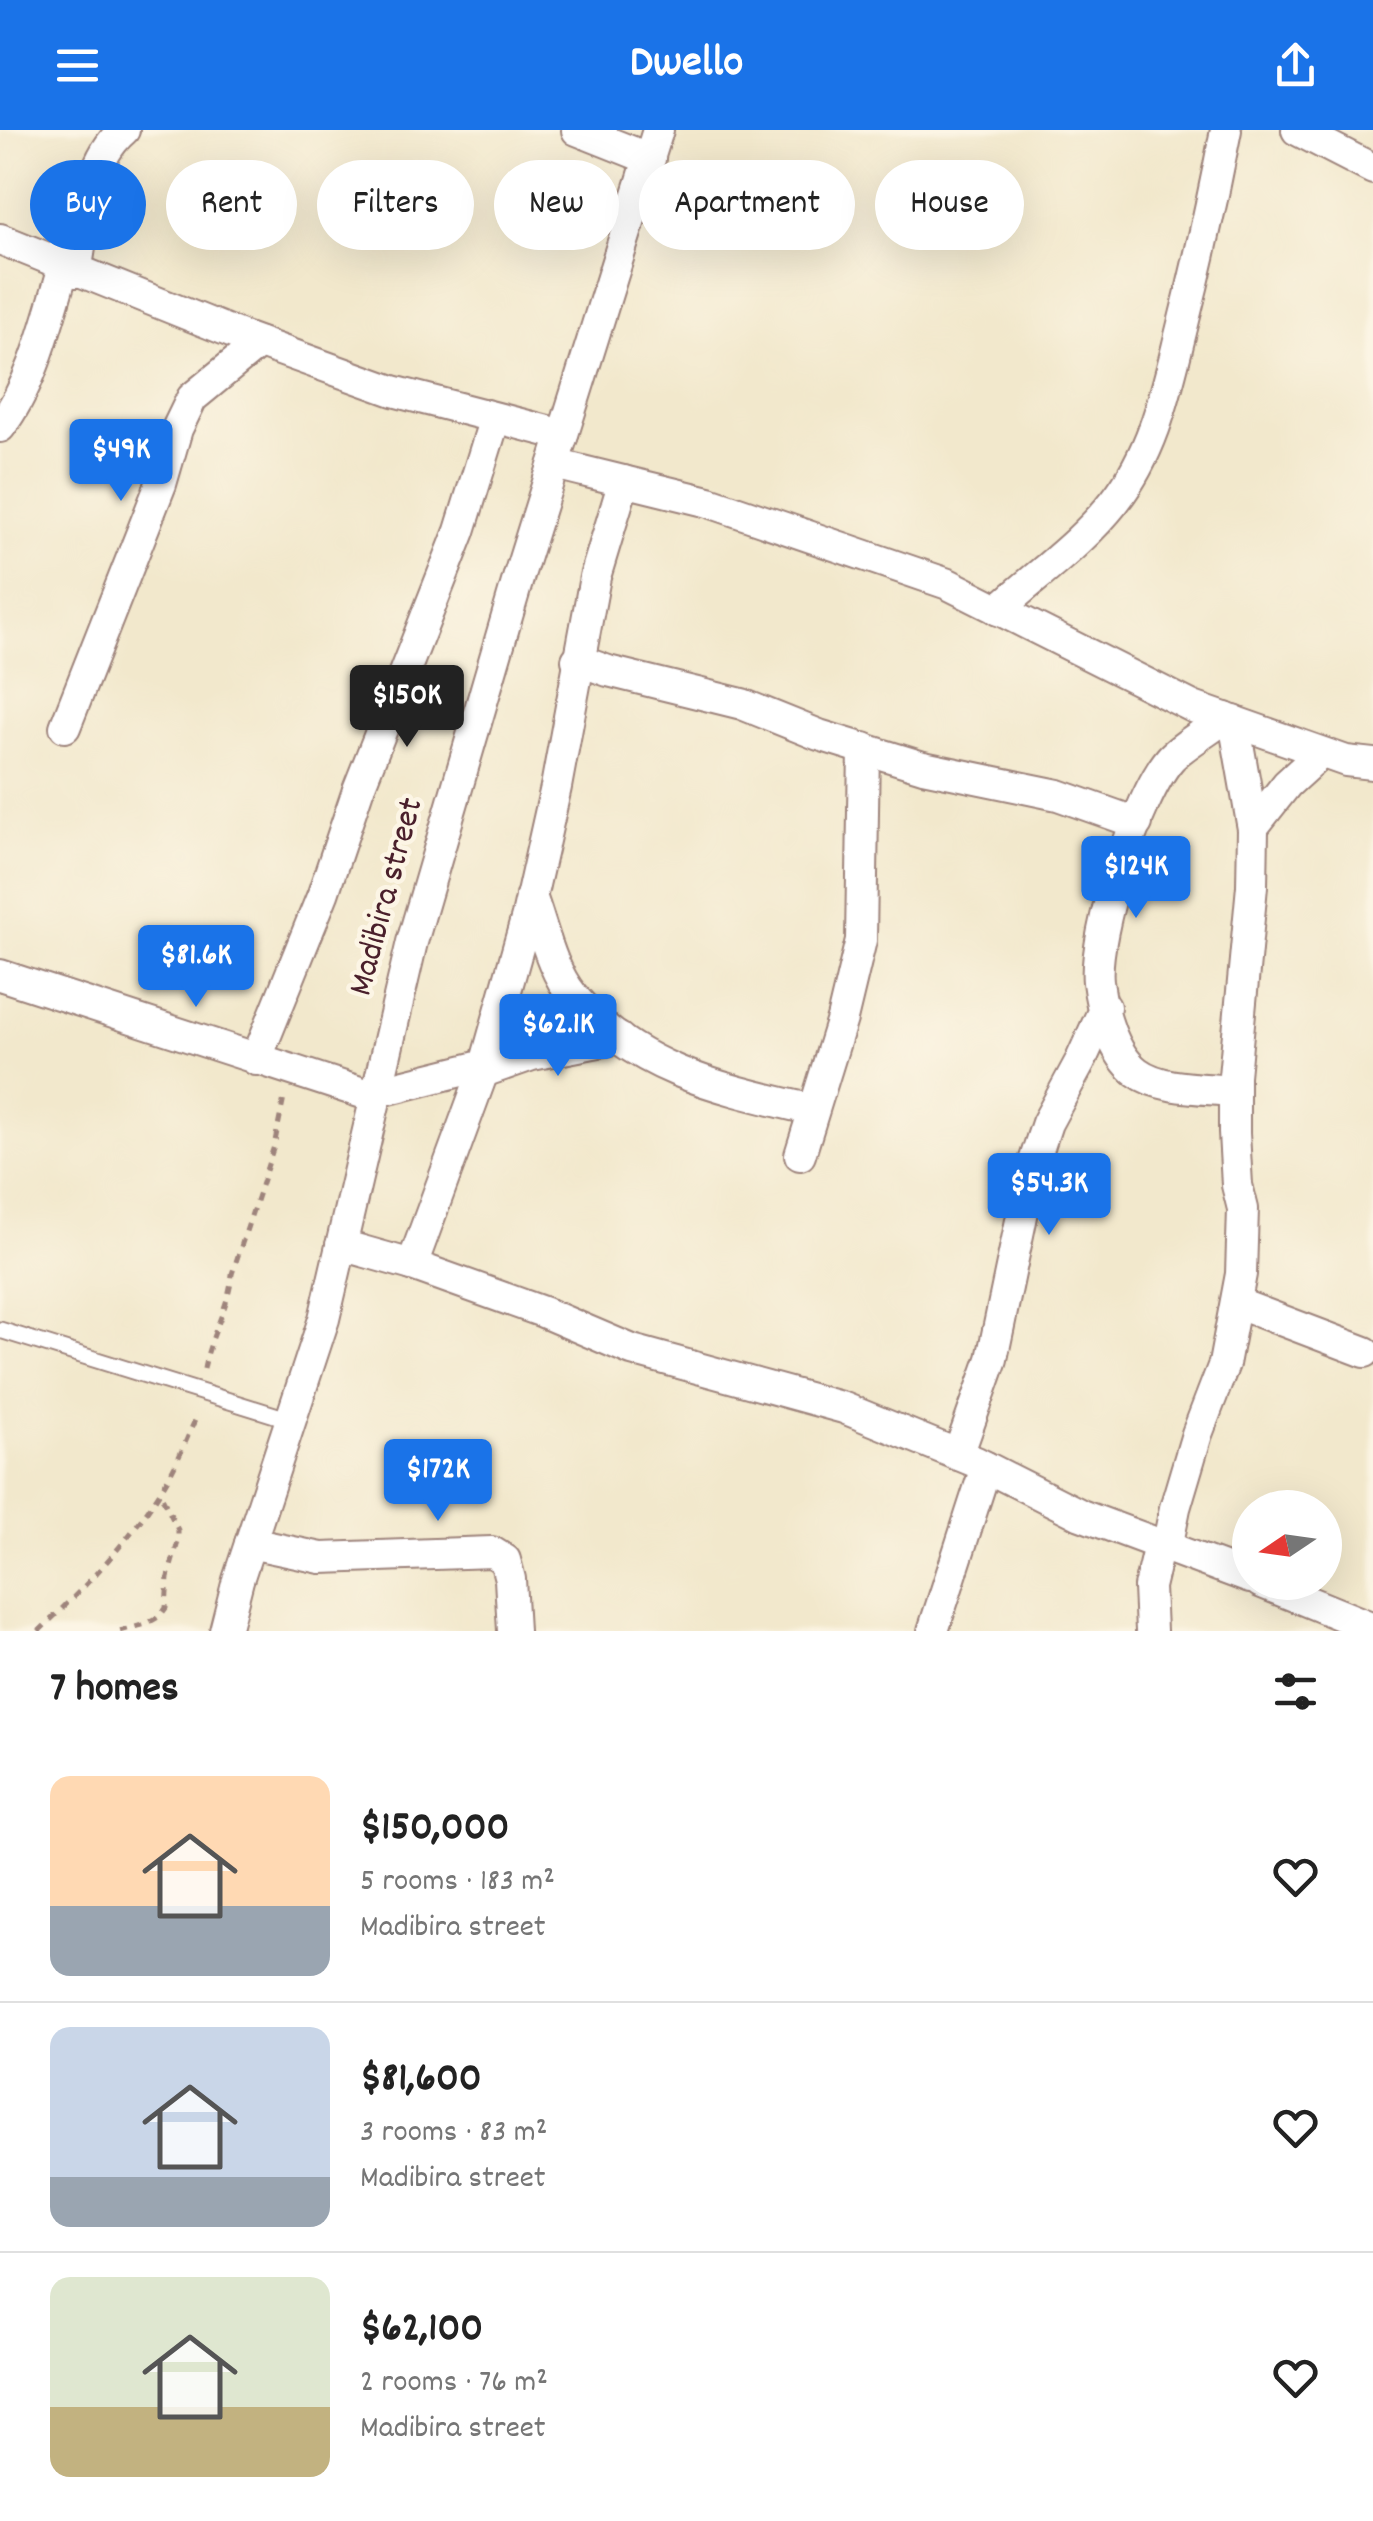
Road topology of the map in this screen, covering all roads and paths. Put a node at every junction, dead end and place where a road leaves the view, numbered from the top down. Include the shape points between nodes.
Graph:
1 (124, 130) edge
2 (578, 130) edge
3 (658, 130) edge
4 (1226, 130) edge
5 (1297, 130) edge
6 (650, 160) joint
7 (1373, 170) edge
8 (639, 195) edge
9 (0, 239) edge
10 (70, 270) junction
11 (259, 342) junction
12 (495, 418) junction
13 (0, 426) edge
14 (559, 449) junction
15 (624, 481) junction
16 (998, 610) junction
17 (578, 660) junction
18 (1229, 720) junction
19 (66, 727) dead end
20 (864, 748) junction
21 (1321, 752) junction
22 (1373, 764) edge
23 (1137, 823) junction
24 (1253, 826) junction
25 (531, 896) junction
26 (0, 975) edge
27 (1104, 1007) junction
28 (619, 1038) junction
29 (256, 1060) junction
30 (484, 1068) junction
31 (286, 1070) junction
32 (1234, 1091) junction
33 (376, 1095) junction
34 (814, 1110) junction
35 (800, 1155) dead end
36 (341, 1245) junction
37 (412, 1265) junction
38 (1236, 1304) junction
39 (0, 1330) edge
40 (1365, 1352) dead end
41 (204, 1393) junction
42 (291, 1420) junction
43 (972, 1461) junction
44 (159, 1491) junction
45 (250, 1543) junction
46 (1163, 1546) junction
47 (1232, 1571) edge
48 (1304, 1600) edge
49 (1373, 1628) edge
50 (39, 1631) edge
51 (120, 1631) edge
52 (225, 1631) edge
53 (512, 1631) edge
54 (932, 1631) edge
55 (1150, 1631) edge

1 - 10 street via 95,173
2 - 6 street
3 - 6 street, Madibira street
4 - 16 street via 1205,240 1146,454 1083,537
5 - 7 street
8 - 14 street, Madibira street
9 - 10 street
10 - 11 street
10 - 13 street via 12,412
11 - 12 street via 393,391
11 - 19 street via 192,398
12 - 14 street
12 - 29 street via 460,531
14 - 15 street
14 - 33 street, Madibira street via 412,942
15 - 16 street via 840,546 948,584
15 - 17 street via 594,577
16 - 18 street
17 - 20 street via 742,704
17 - 25 street
18 - 21 street
18 - 23 street via 1171,757
18 - 24 street
20 - 23 street via 1058,795
20 - 34 street via 861,940
21 - 22 street
21 - 24 street
23 - 27 street via 1105,920 1098,981
24 - 32 street
25 - 28 street via 572,995
25 - 30 street
26 - 29 street
27 - 32 street via 1119,1052 1138,1074
27 - 43 street via 1032,1168
28 - 30 street
28 - 34 street via 672,1071
29 - 31 street
30 - 33 street
30 - 37 street
31 - 33 street
31 - 41 path via 274,1146 207,1353
32 - 38 street via 1244,1240
33 - 36 street, Madibira street
34 - 35 street
36 - 37 street
36 - 42 street, Madibira street
37 - 43 street via 632,1350 844,1408
38 - 40 street
38 - 46 street via 1224,1364
39 - 41 lane
41 - 42 lane
41 - 44 path
42 - 45 street, Madibira street
43 - 46 street via 1081,1515
43 - 54 street
44 - 50 path via 105,1564
44 - 51 path via 178,1530 166,1608 146,1624
45 - 52 street, Madibira street
45 - 53 street via 321,1558 492,1552 504,1560 510,1580
46 - 47 street
46 - 55 street via 1149,1587
48 - 49 street

